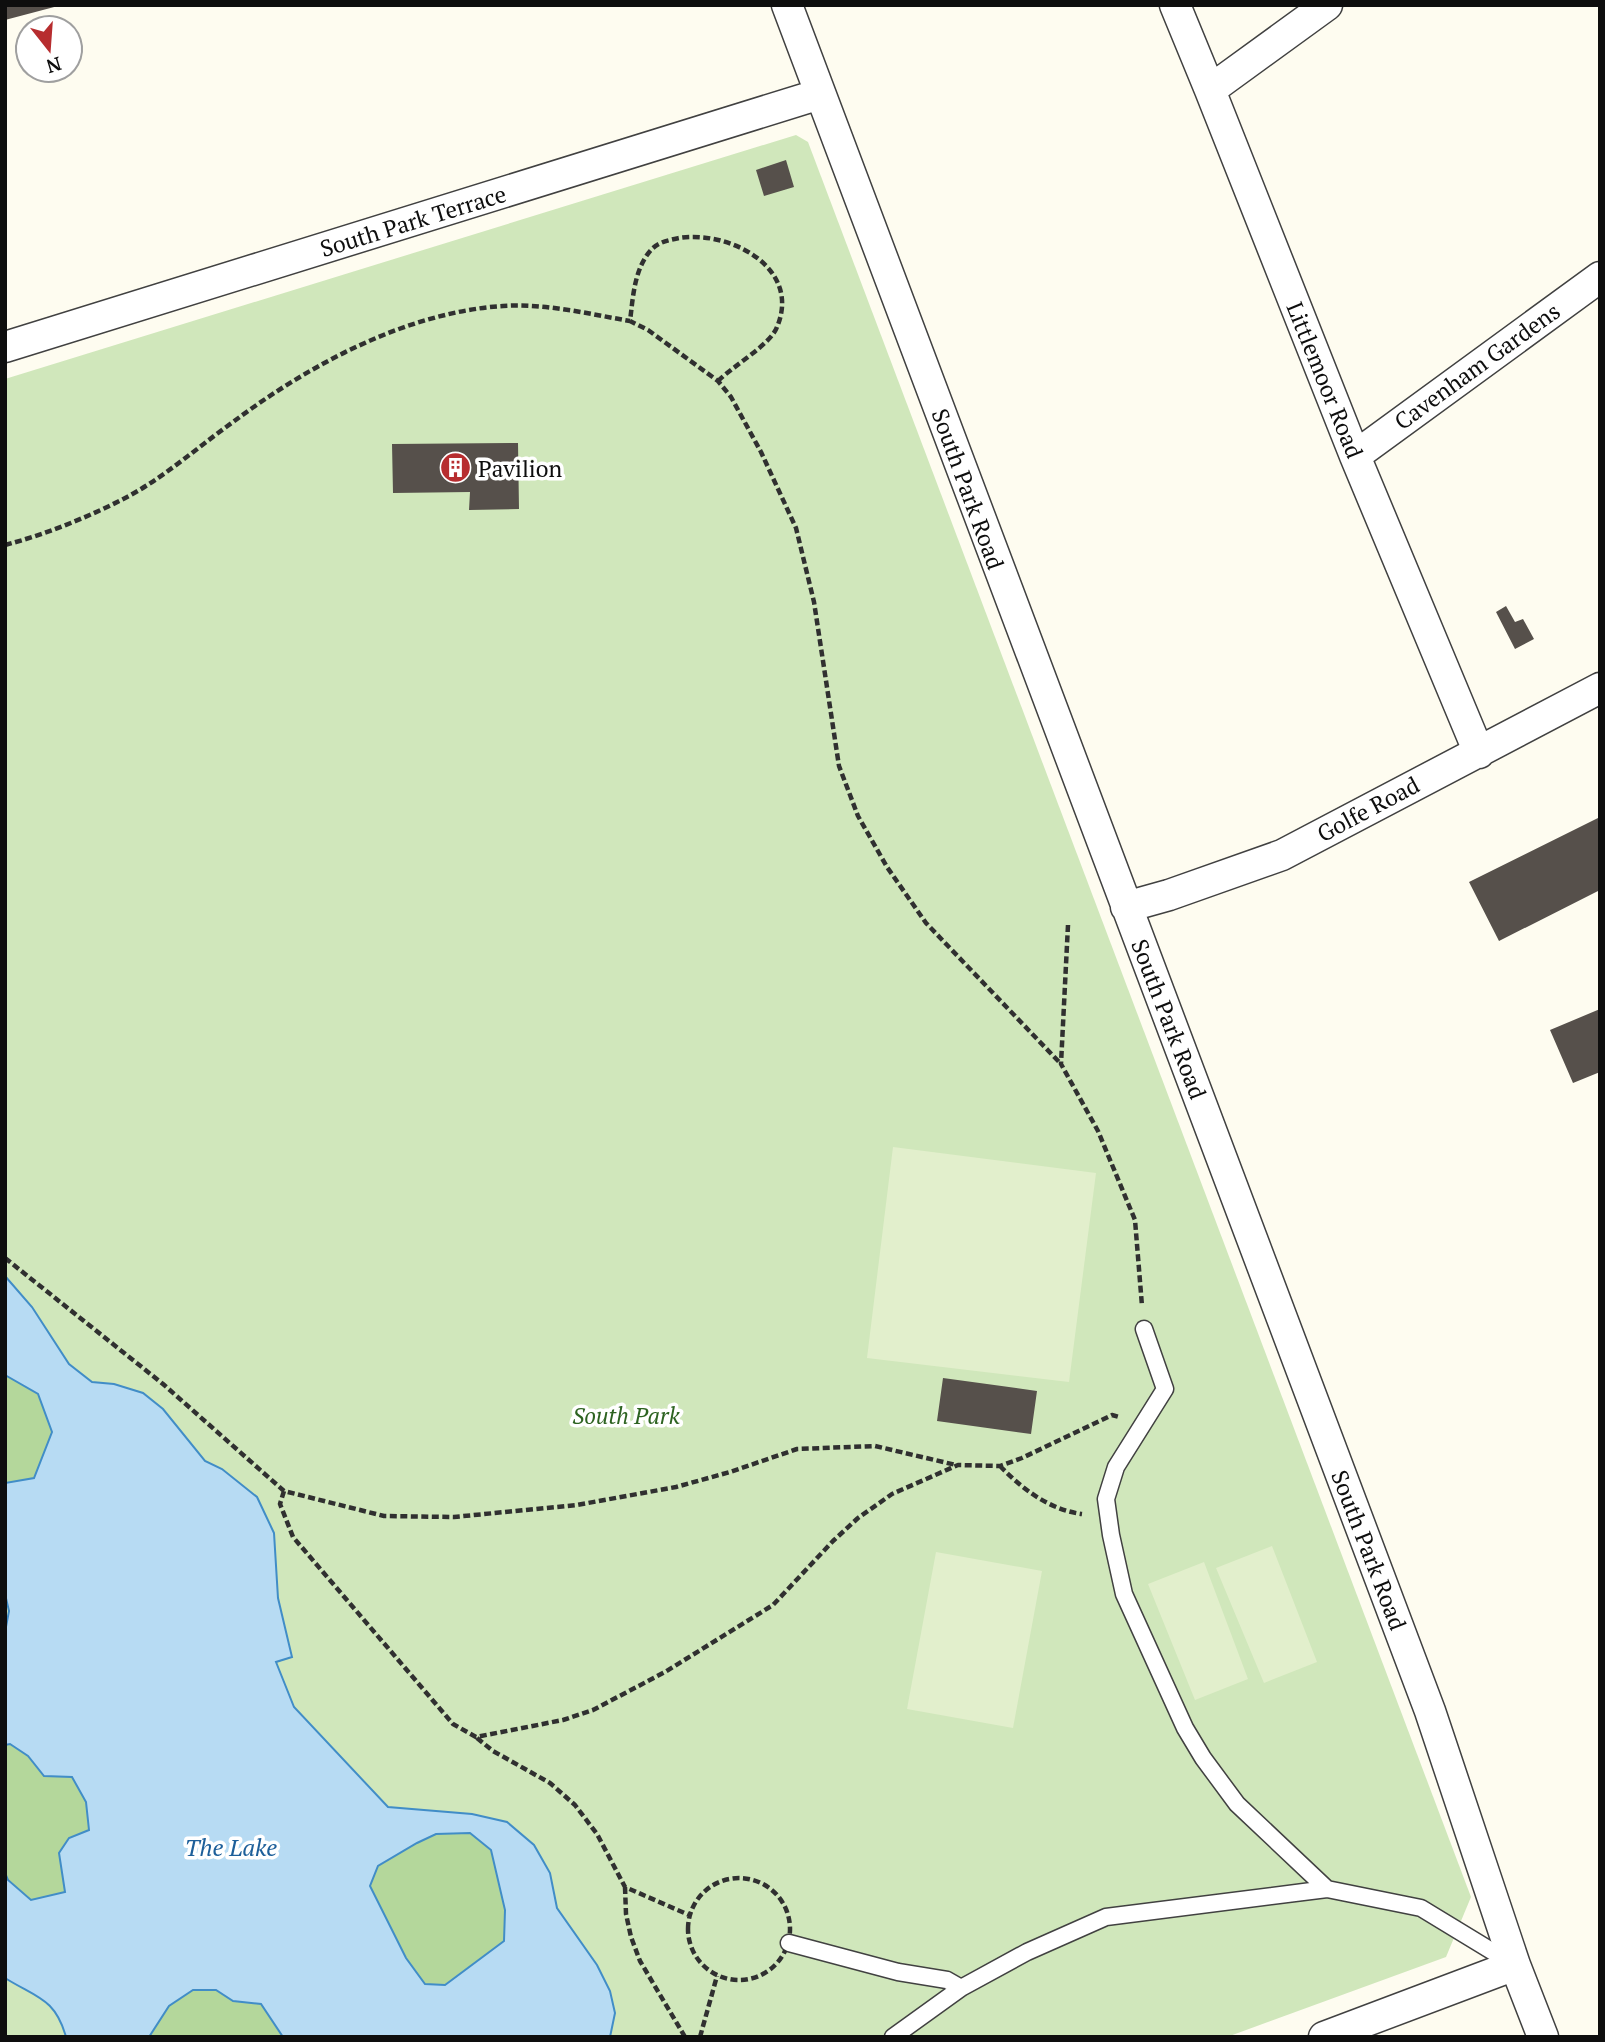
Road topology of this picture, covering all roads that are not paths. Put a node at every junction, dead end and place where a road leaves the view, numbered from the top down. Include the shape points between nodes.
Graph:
1 (787, 5) edge
2 (1174, 5) edge
3 (1327, 5) edge
4 (1210, 90) junction
5 (820, 94) junction
6 (1600, 277) edge
7 (5, 347) edge
8 (1355, 456) junction
9 (1600, 688) edge
10 (1479, 752) junction
11 (1126, 907) junction
12 (1144, 1329) road end
13 (1327, 1889) junction
14 (789, 1942) road end
15 (1515, 1965) junction
16 (961, 1988) junction
17 (893, 2037) edge
18 (1324, 2037) edge
19 (1543, 2037) edge

1 - 5 street, South Park Road
2 - 4 street, Littlemoor Road
3 - 4 street
4 - 8 street, Littlemoor Road
5 - 7 street, South Park Terrace
5 - 11 street, South Park Road
6 - 8 street, Cavenham Gardens
8 - 10 street, Littlemoor Road
9 - 10 street, Golfe Road
10 - 11 street, Golfe Road via 1282,855
11 - 15 street, South Park Road via 1430,1711
12 - 13 lane via 1165,1389 1116,1466 1106,1499 1124,1594 1185,1728 1237,1804
13 - 15 lane via 1421,1909
13 - 16 lane via 1106,1917
14 - 16 lane via 898,1972 947,1980
15 - 18 street
15 - 19 street, South Park Road
16 - 17 lane

